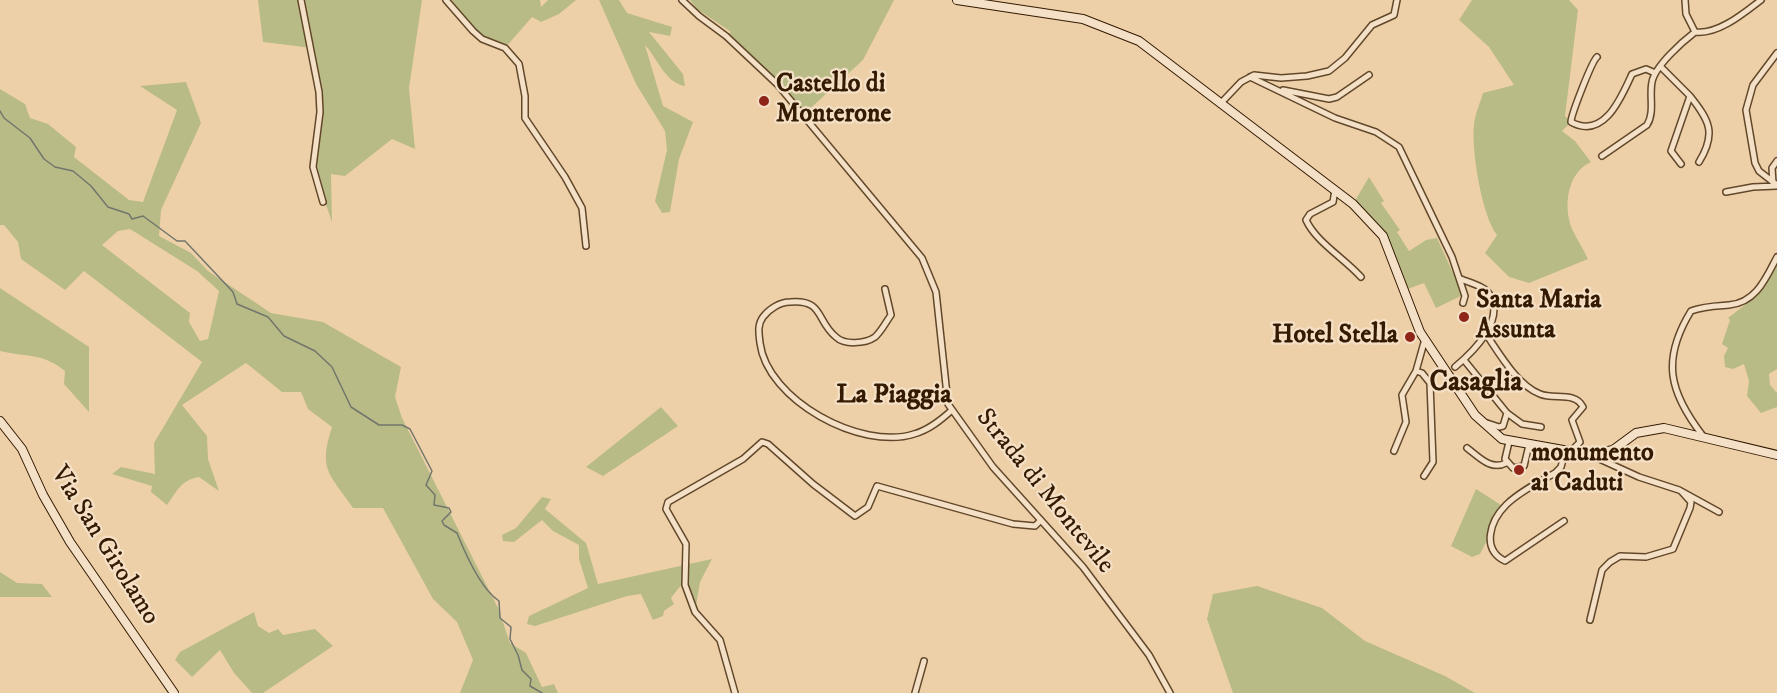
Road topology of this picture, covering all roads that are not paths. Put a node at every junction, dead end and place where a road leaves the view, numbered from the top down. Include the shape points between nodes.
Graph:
1 (301, 0) edge
2 (446, 0) edge
3 (682, 0) edge
4 (957, 0) edge
5 (1397, 0) edge
6 (1685, 0) edge
7 (1761, 0) edge
8 (1695, 32) junction
9 (1777, 53) edge
10 (1597, 57) dead end
11 (1662, 68) junction
12 (1655, 73) junction
13 (1369, 75) dead end
14 (1250, 77) junction
15 (1281, 90) junction
16 (1690, 96) junction
17 (1221, 103) junction
18 (1602, 156) dead end
19 (1777, 161) edge
20 (1699, 162) dead end
21 (1681, 164) dead end
22 (1776, 185) edge
23 (1335, 190) junction
24 (1726, 192) dead end
25 (323, 202) dead end
26 (586, 246) dead end
27 (1777, 257) edge
28 (1361, 277) dead end
29 (1461, 279) junction
30 (885, 289) dead end
31 (1463, 303) dead end
32 (1486, 334) junction
33 (1425, 339) junction
34 (1464, 360) junction
35 (1455, 367) dead end
36 (1416, 371) junction
37 (952, 410) junction
38 (1507, 413) junction
39 (1479, 420) junction
40 (0, 421) edge
41 (1541, 427) dead end
42 (1703, 436) junction
43 (1509, 442) junction
44 (1529, 446) junction
45 (1467, 448) dead end
46 (1394, 450) dead end
47 (1567, 452) junction
48 (1777, 454) edge
49 (1591, 455) junction
50 (1506, 463) junction
51 (1424, 476) dead end
52 (1682, 492) junction
53 (1719, 512) dead end
54 (1041, 520) junction
55 (1564, 521) dead end
56 (1590, 620) dead end
57 (924, 661) dead end
58 (174, 693) edge
59 (735, 693) edge
60 (915, 693) edge
61 (1170, 693) edge

1 - 25 street via 319,92 313,167
2 - 26 street via 473,32 505,48 519,64 525,118 582,208
3 - 37 street, Strada di Montevile via 777,84 922,258 936,292 948,404
4 - 17 street via 1083,19 1105,26 1139,41
5 - 14 street via 1394,15 1372,25 1329,71 1281,78
6 - 8 street via 1686,14
7 - 8 street via 1718,28
8 - 11 street via 1674,50
9 - 22 street via 1753,85 1746,110 1755,162 1759,171
10 - 12 street via 1570,113 1570,122 1578,126 1603,121 1632,74 1646,69
11 - 12 street
11 - 16 street
12 - 18 street via 1650,119
13 - 15 street via 1329,99
14 - 15 street
14 - 17 street
15 - 29 street via 1376,132 1399,147
16 - 20 street via 1709,125 1708,148
16 - 21 street via 1671,151
17 - 23 street
19 - 22 street via 1772,168
22 - 24 street
23 - 28 street via 1333,202 1306,220 1310,229
23 - 33 street via 1383,236
27 - 42 street via 1753,296 1740,303 1691,310 1676,337 1671,353 1673,373 1686,414
29 - 31 street
29 - 32 street via 1490,295 1493,312
30 - 37 street via 891,315 866,341 835,337 813,305 785,302 772,308 761,318 758,330 761,350 774,375 805,407 860,434 884,438 913,435
32 - 34 street
32 - 47 street via 1533,390 1581,402 1583,407 1572,420 1580,442
33 - 36 street
33 - 39 street
34 - 35 street
34 - 38 street
36 - 46 street via 1402,395 1406,422
36 - 51 street via 1430,383 1433,462
37 - 54 street, Strada di Montevile via 993,467
38 - 39 street via 1499,427
38 - 41 street via 1522,424
39 - 43 street
40 - 58 street, Via San Girolamo via 22,449 70,542
42 - 48 street
42 - 49 street via 1676,429 1647,429 1613,450
43 - 44 street
43 - 50 street
44 - 47 street
44 - 50 street via 1524,466 1513,468
45 - 50 street via 1492,465
47 - 49 street
47 - 55 street via 1555,473 1504,507 1489,546 1505,561
49 - 52 street
52 - 53 street
52 - 56 street via 1691,502 1673,549 1646,557 1620,556 1610,562 1602,570
54 - 59 street via 1035,526 1013,524 877,486 868,507 855,516 768,444 757,444 744,459 668,502 666,509 686,544 685,585 695,612 720,640
54 - 61 street, Strada di Montevile via 1083,567 1149,655
57 - 60 street

